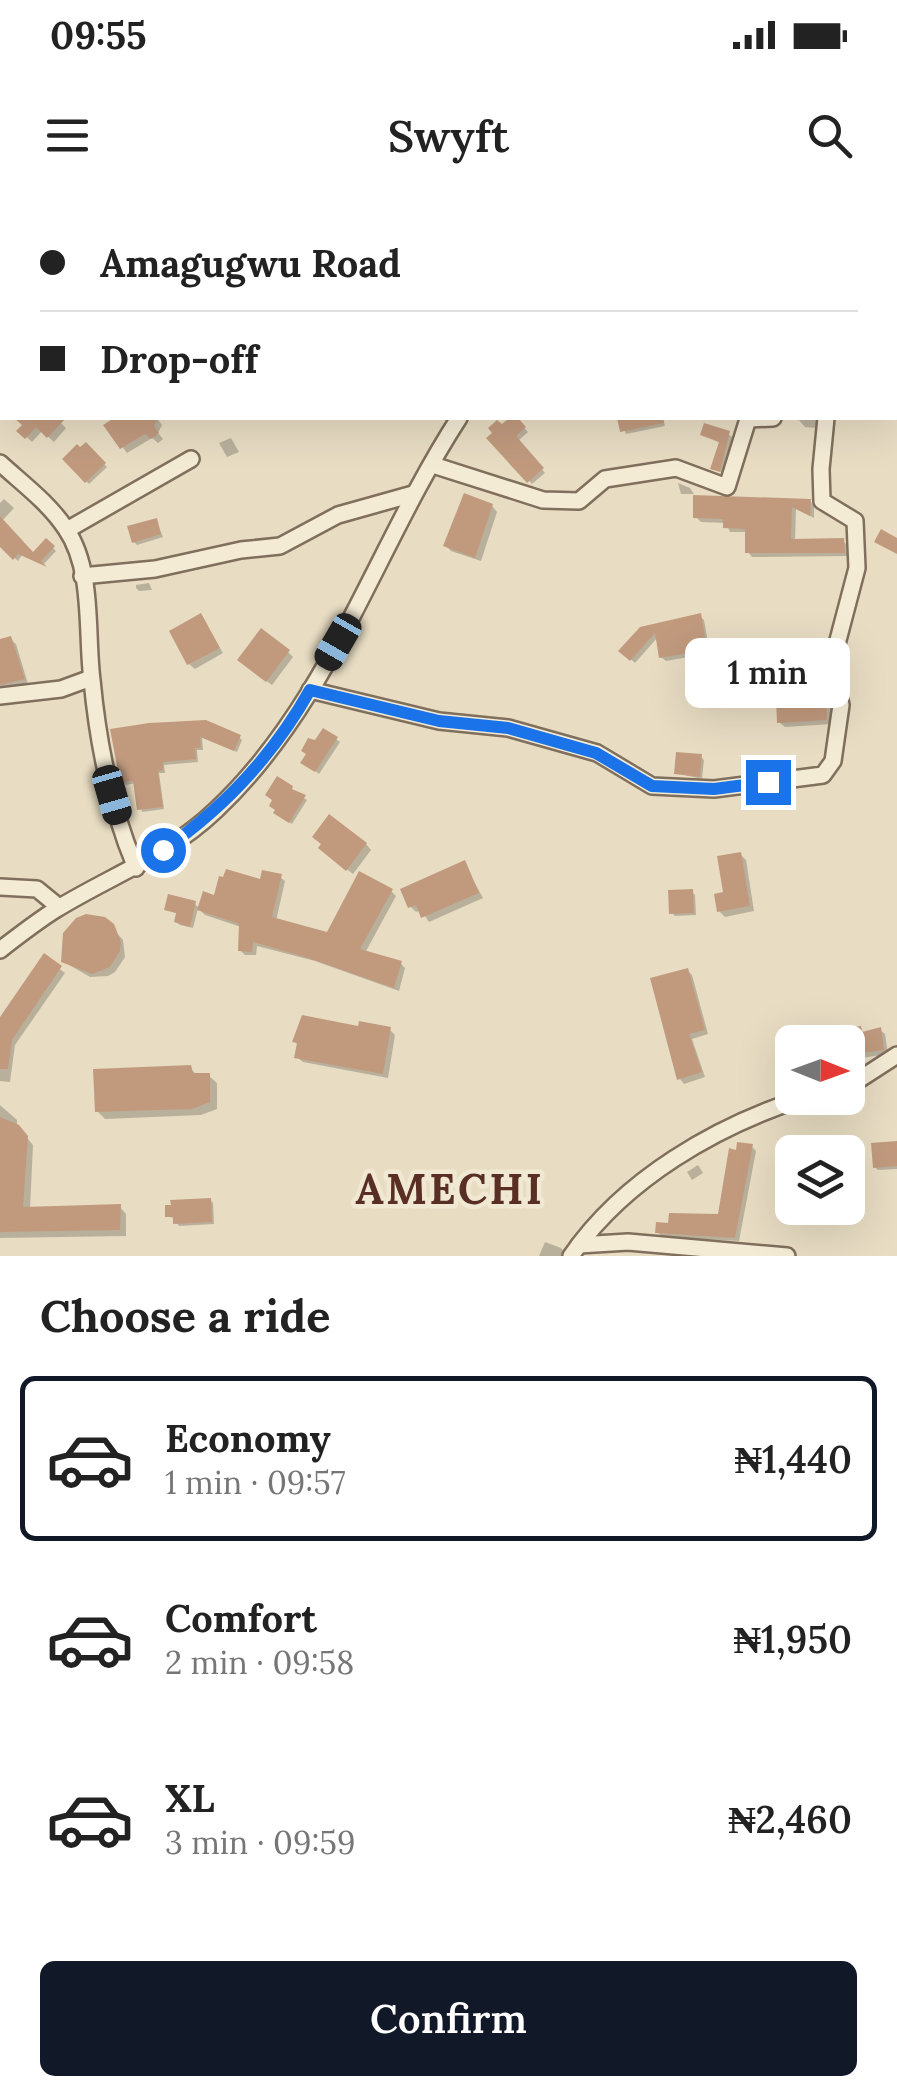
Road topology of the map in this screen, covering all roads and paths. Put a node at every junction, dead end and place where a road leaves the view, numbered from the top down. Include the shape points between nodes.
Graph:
1 (458, 420) edge
2 (748, 420) edge
3 (826, 420) edge
4 (191, 459) dead end
5 (0, 463) edge
6 (433, 464) junction
7 (413, 494) junction
8 (67, 530) junction
9 (82, 576) junction
10 (91, 678) junction
11 (310, 690) junction
12 (0, 696) edge
13 (136, 868) junction
14 (0, 886) edge
15 (59, 907) junction
16 (0, 950) edge
17 (897, 1055) edge
18 (865, 1073) edge
19 (775, 1109) edge
20 (575, 1250) edge
21 (787, 1256) edge

1 - 6 street
2 - 6 street via 727,487 676,468 605,479 579,501 542,500
3 - 11 street via 822,501 855,521 857,568 832,663 841,705 833,761 823,775 714,789 652,786 596,753 508,728 439,721
4 - 8 street
5 - 8 street
6 - 7 street
7 - 9 street via 338,515 280,546
7 - 11 street
8 - 9 street
9 - 10 street
10 - 12 street via 61,690
10 - 13 street via 112,795
11 - 13 street via 216,810
13 - 15 street
14 - 15 street via 37,890
15 - 16 street
17 - 18 street
19 - 20 street via 724,1129 689,1152 618,1203
20 - 21 street via 653,1244

